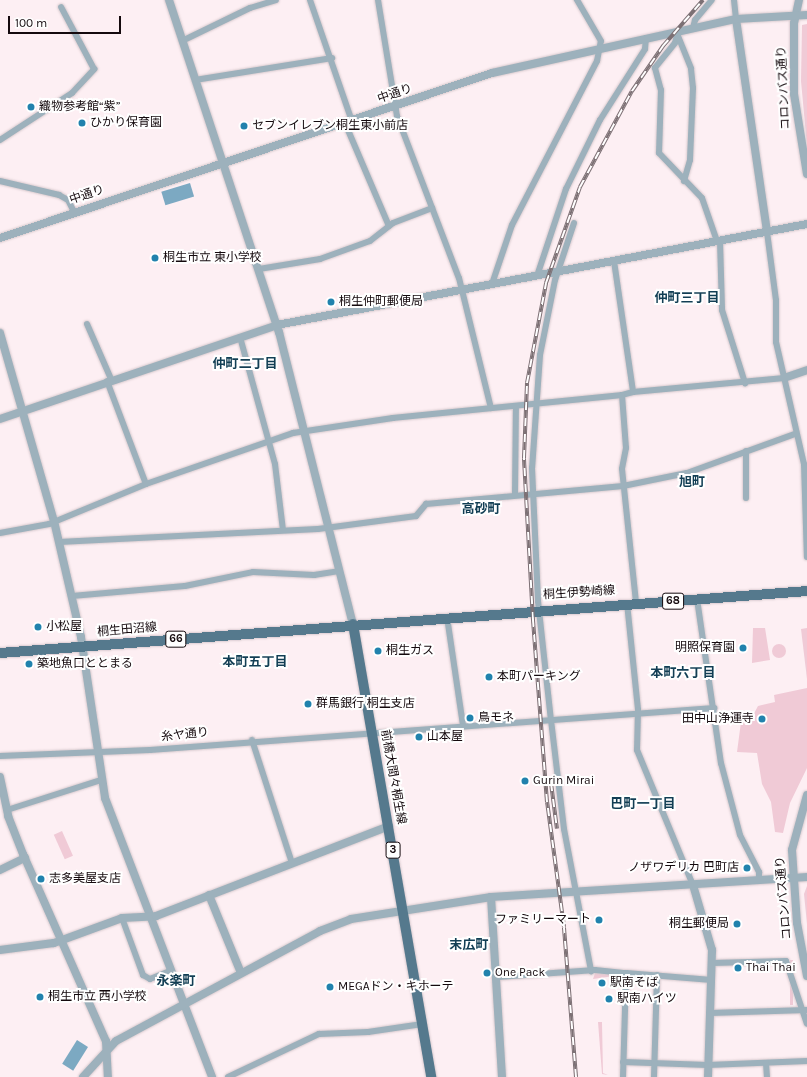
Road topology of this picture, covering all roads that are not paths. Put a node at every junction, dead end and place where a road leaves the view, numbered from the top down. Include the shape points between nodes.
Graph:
1 (169, 0) edge
2 (276, 0) edge
3 (310, 0) edge
4 (378, 0) edge
5 (577, 0) edge
6 (712, 0) edge
7 (734, 0) edge
8 (799, 0) edge
9 (61, 8) dead end
10 (795, 15) junction
11 (807, 15) edge
12 (736, 19) junction
13 (693, 28) junction
14 (678, 33) junction
15 (646, 38) junction
16 (182, 41) junction
17 (601, 48) junction
18 (332, 58) junction
19 (195, 80) junction
20 (394, 108) junction
21 (349, 122) junction
22 (0, 140) edge
23 (224, 161) junction
24 (807, 174) edge
25 (0, 181) edge
26 (684, 181) junction
27 (432, 208) junction
28 (74, 212) junction
29 (574, 224) dead end
30 (807, 224) edge
31 (389, 226) junction
32 (767, 232) junction
33 (0, 238) edge
34 (718, 241) junction
35 (614, 261) junction
36 (259, 269) junction
37 (557, 272) junction
38 (537, 276) junction
39 (492, 284) junction
40 (462, 289) junction
41 (87, 324) dead end
42 (277, 325) junction
43 (0, 333) edge
44 (240, 337) junction
45 (807, 370) edge
46 (784, 378) junction
47 (109, 380) junction
48 (745, 383) junction
49 (634, 392) junction
50 (622, 395) junction
51 (534, 404) junction
52 (516, 406) junction
53 (491, 408) junction
54 (21, 411) junction
55 (0, 419) edge
56 (306, 430) junction
57 (795, 434) junction
58 (269, 441) junction
59 (746, 451) junction
60 (146, 484) junction
61 (623, 486) junction
62 (533, 494) junction
63 (515, 495) junction
64 (746, 498) dead end
65 (54, 521) junction
66 (328, 528) junction
67 (283, 530) junction
68 (0, 533) edge
69 (59, 542) junction
70 (807, 557) edge
71 (339, 571) junction
72 (807, 591) edge
73 (72, 596) junction
74 (697, 599) junction
75 (632, 603) junction
76 (539, 609) junction
77 (447, 616) junction
78 (353, 624) junction
79 (83, 647) junction
80 (0, 653) edge
81 (714, 708) junction
82 (638, 715) junction
83 (551, 720) junction
84 (462, 726) junction
85 (372, 731) junction
86 (252, 740) junction
87 (96, 751) junction
88 (0, 756) edge
89 (0, 777) edge
90 (101, 780) junction
91 (807, 796) edge
92 (7, 810) junction
93 (389, 826) junction
94 (25, 858) junction
95 (292, 863) junction
96 (0, 870) edge
97 (807, 877) edge
98 (793, 878) junction
99 (759, 881) junction
100 (693, 885) junction
101 (577, 892) junction
102 (209, 895) junction
103 (491, 897) junction
104 (402, 910) junction
105 (148, 917) junction
106 (122, 918) junction
107 (60, 941) junction
108 (0, 950) edge
109 (712, 963) junction
110 (170, 971) junction
111 (591, 971) junction
112 (626, 973) junction
113 (241, 974) junction
114 (657, 975) junction
115 (807, 976) edge
116 (498, 977) junction
117 (712, 980) junction
118 (183, 1004) junction
119 (805, 1010) edge
120 (710, 1013) junction
121 (422, 1024) junction
122 (807, 1024) edge
123 (107, 1047) junction
124 (807, 1061) edge
125 (623, 1062) junction
126 (654, 1063) junction
127 (766, 1063) junction
128 (708, 1065) junction
129 (83, 1077) edge
130 (108, 1077) edge
131 (212, 1077) edge
132 (228, 1077) edge
133 (431, 1077) edge
134 (502, 1077) edge
135 (623, 1077) edge
136 (654, 1077) edge
137 (708, 1077) edge
138 (767, 1077) edge

1 - 16 street
2 - 16 street via 250,8
3 - 18 street
4 - 20 street
5 - 17 street via 598,32
6 - 13 street via 695,20
7 - 12 street
8 - 10 street, コロンバス通り
9 - 22 street via 94,69 72,93
10 - 11 street, 中通り
10 - 12 street, 中通り
10 - 24 street, コロンバス通り via 794,106
12 - 13 street, 中通り
12 - 32 street
13 - 14 street, 中通り
14 - 15 street, 中通り
14 - 26 street via 691,69 693,88 690,160
14 - 26 street via 655,68 661,93 659,153
15 - 17 street, 中通り
15 - 38 street via 645,49 600,120 566,189
16 - 19 street
17 - 20 street, 中通り via 492,73
17 - 39 street via 512,225
18 - 19 street
18 - 21 street
19 - 23 street
20 - 21 street, 中通り
20 - 27 street
21 - 23 street, 中通り
21 - 31 street
23 - 28 street, 中通り
23 - 36 street
25 - 28 street via 59,194 68,200
26 - 34 street via 706,204
27 - 31 street
27 - 40 street
28 - 33 street, 中通り
29 - 37 street
30 - 32 street
31 - 36 street via 370,241 320,259
32 - 34 street
32 - 46 street via 776,300 776,336
34 - 35 street
34 - 48 street via 722,310
35 - 37 street
35 - 49 street
36 - 42 street
37 - 38 street
37 - 51 street via 540,355
38 - 39 street
39 - 40 street
40 - 42 street
40 - 53 street
41 - 47 street
42 - 44 street
42 - 56 street
43 - 54 street
44 - 47 street
44 - 58 street
45 - 46 street
46 - 48 street
46 - 57 street
47 - 54 street
47 - 60 street
48 - 49 street
49 - 50 street
50 - 51 street
50 - 61 street via 626,448
51 - 52 street
51 - 62 street
52 - 53 street
52 - 63 street
53 - 56 street
54 - 55 street
54 - 65 street
56 - 58 street
56 - 66 street
57 - 59 street
57 - 70 street via 804,464
58 - 60 street
58 - 67 street via 277,472
59 - 61 street via 687,474
59 - 64 street
60 - 65 street
61 - 62 street
61 - 75 street
62 - 63 street
62 - 76 street
63 - 66 street via 426,504 416,516
65 - 68 street
65 - 69 street
66 - 67 street
66 - 71 street
67 - 69 street
69 - 73 street
71 - 73 street via 314,576 253,572 185,586
71 - 78 street
72 - 74 main road, 桐生伊勢崎線 / 68
73 - 79 street
74 - 75 main road, 桐生伊勢崎線 / 68
74 - 81 street
75 - 76 main road, 桐生伊勢崎線 / 68
75 - 82 street
76 - 77 main road, 桐生伊勢崎線 / 68
76 - 83 street
77 - 78 main road, 桐生伊勢崎線 / 68
77 - 84 street
78 - 79 main road, 桐生田沼線 / 66
78 - 85 main road, 前橋大間々桐生線 / 3
79 - 80 main road, 桐生田沼線 / 66
79 - 87 street
81 - 82 street, 糸ヤ通り
81 - 99 street via 726,786 740,835 758,872
82 - 83 street, 糸ヤ通り
82 - 100 street via 636,744 640,762
83 - 84 street, 糸ヤ通り
83 - 101 street via 564,829
84 - 85 street, 糸ヤ通り
85 - 86 street, 糸ヤ通り
85 - 93 main road, 前橋大間々桐生線 / 3
86 - 87 street, 糸ヤ通り
86 - 95 street
87 - 88 street, 糸ヤ通り
87 - 90 street
89 - 92 street
90 - 92 street
90 - 105 street
91 - 98 street, コロンバス通り via 794,835
92 - 94 street
93 - 95 street
93 - 104 main road, 前橋大間々桐生線 / 3
94 - 96 street
94 - 107 street
95 - 102 street
97 - 98 street
98 - 99 street
98 - 115 street, コロンバス通り
99 - 100 street
100 - 101 street
100 - 109 street via 709,936
101 - 103 street
101 - 111 street
102 - 105 street
102 - 113 street
103 - 104 street
103 - 116 street
104 - 113 street via 341,922
104 - 121 main road, 前橋大間々桐生線 / 3
105 - 106 street
105 - 110 street
106 - 107 street
106 - 110 street via 143,975 150,979
107 - 108 street
107 - 123 street
109 - 117 street
109 - 119 street via 786,961
110 - 118 street
111 - 112 street
111 - 116 street
112 - 114 street
112 - 125 street
113 - 118 street
114 - 117 street
114 - 126 street
116 - 134 street
117 - 120 street
118 - 123 street
118 - 131 street
119 - 120 street
119 - 122 street
120 - 128 street
121 - 132 street via 368,1032 319,1034
121 - 133 main road, 前橋大間々桐生線 / 3
123 - 129 street
123 - 130 street
124 - 127 street
125 - 126 street
125 - 135 street
126 - 128 street
126 - 136 street
127 - 128 street
127 - 138 street
128 - 137 street

